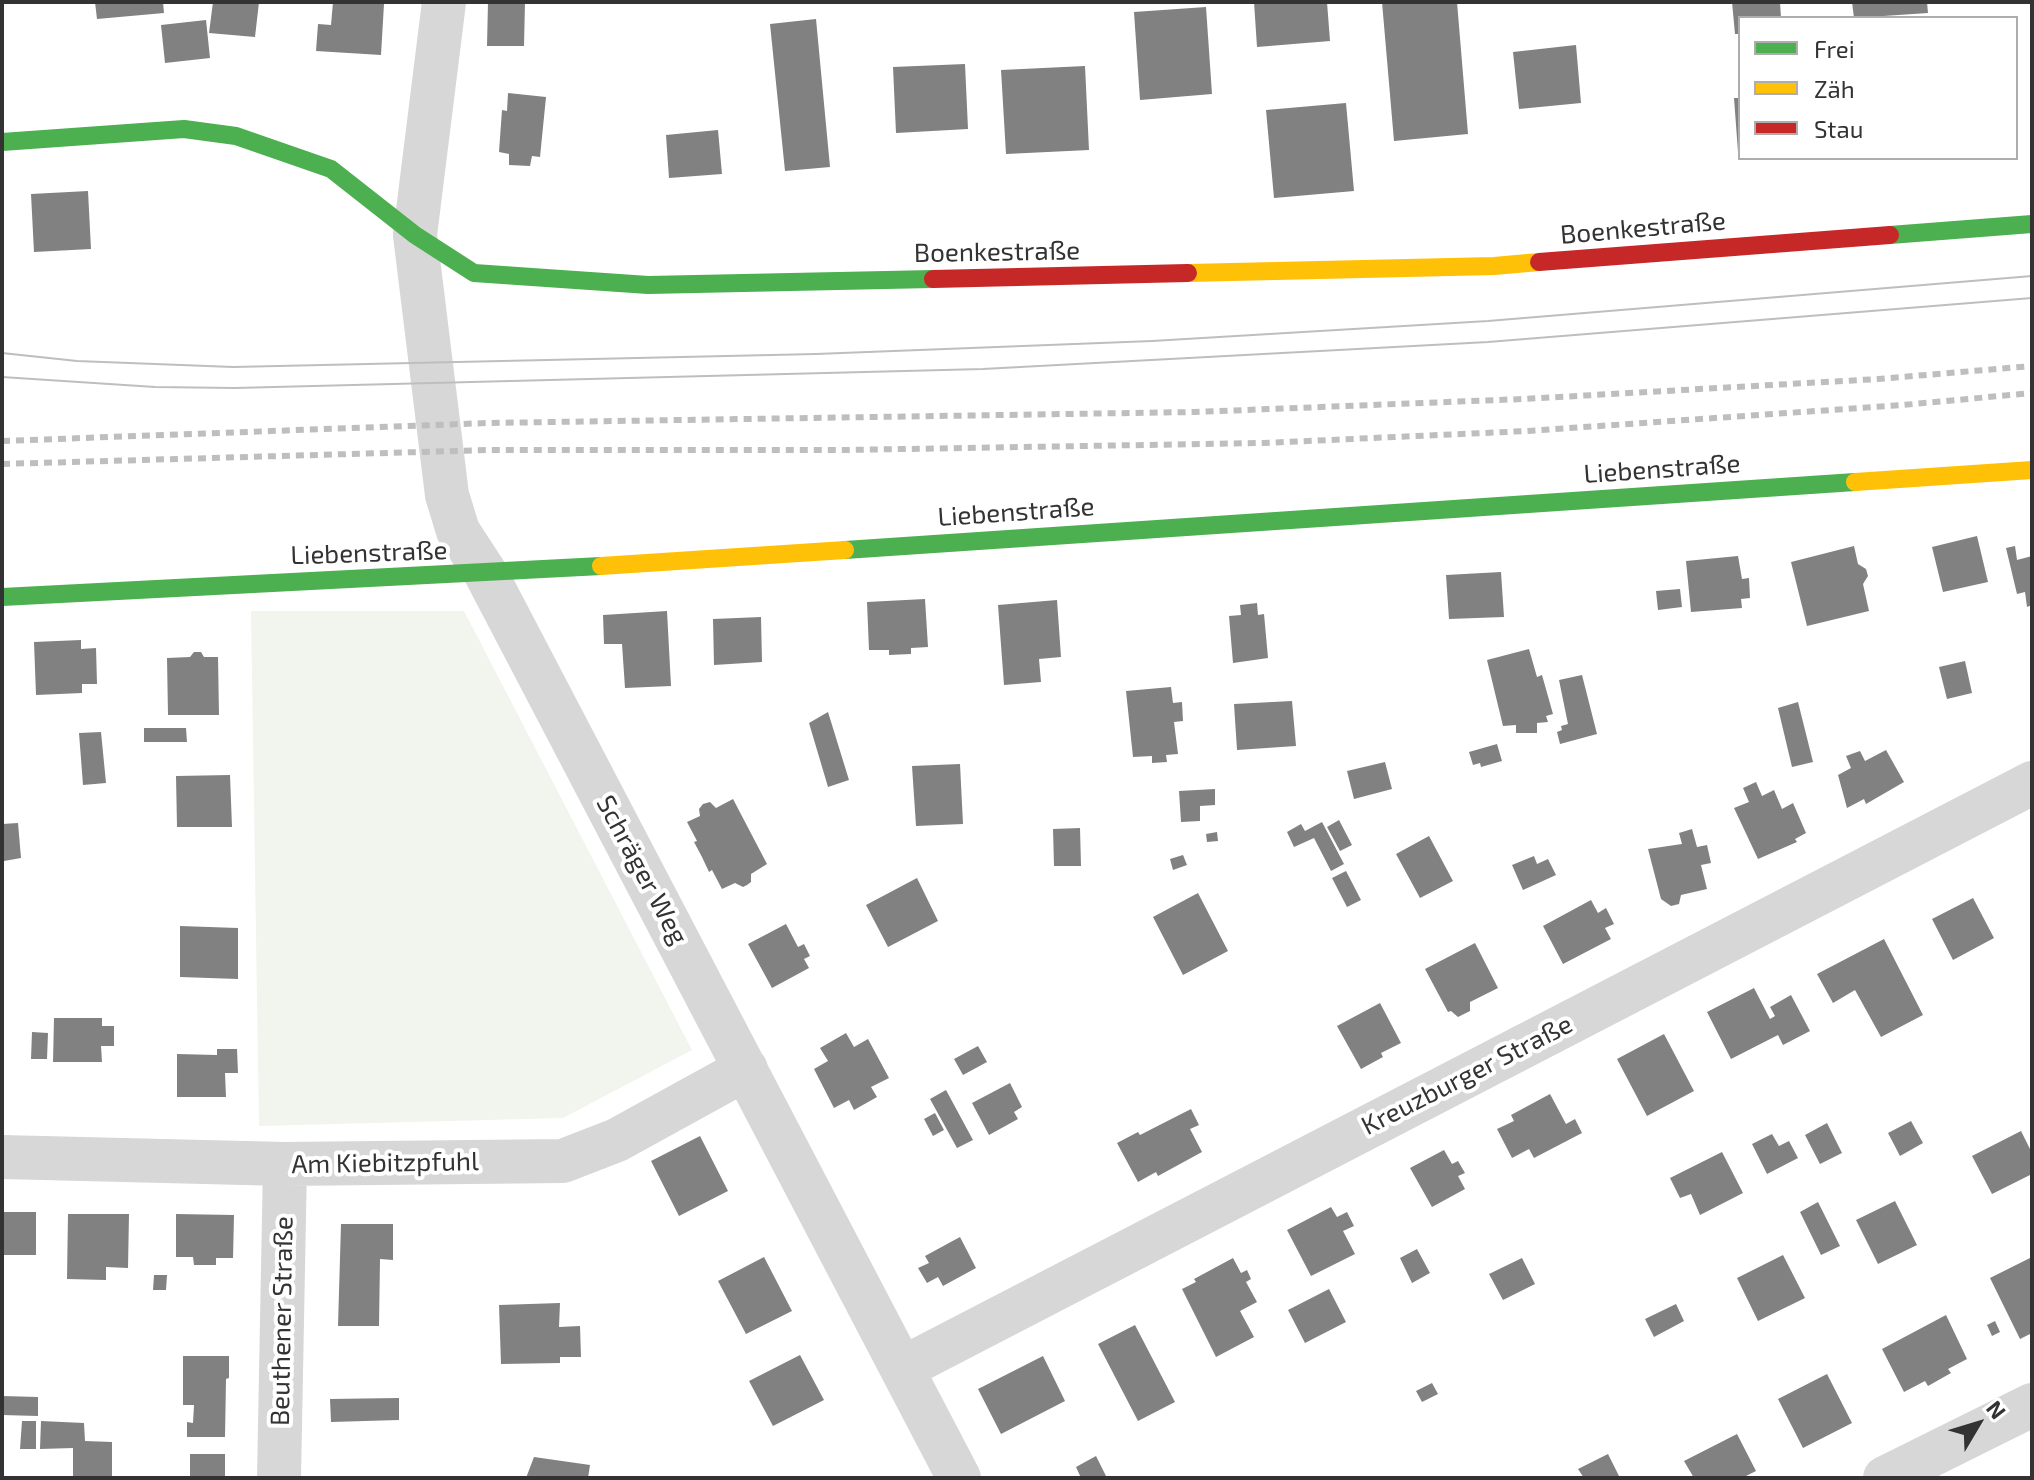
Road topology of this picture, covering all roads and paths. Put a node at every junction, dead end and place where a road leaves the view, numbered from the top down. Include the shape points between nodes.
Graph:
1 (444, 2) edge
2 (2, 142) edge
3 (2032, 224) edge
4 (415, 235) junction
5 (2032, 470) edge
6 (486, 574) junction
7 (2, 597) edge
8 (2032, 783) edge
9 (746, 1069) junction
10 (2, 1157) edge
11 (285, 1164) junction
12 (903, 1368) junction
13 (2032, 1405) edge
14 (279, 1478) edge
15 (959, 1478) edge
16 (1885, 1478) edge

1 - 4 street, Schräger Weg
2 - 4 street, Boenkestraße via 184,129 236,136 331,169
3 - 4 street, Boenkestraße via 1494,266 648,285 474,273
4 - 6 street, Schräger Weg via 447,495 458,531
5 - 6 street, Liebenstraße
6 - 7 street, Liebenstraße
6 - 9 street, Schräger Weg
8 - 12 street, Kreuzburger Straße
9 - 11 street, Am Kiebitzpfuhl via 617,1140 563,1161
9 - 12 street, Schräger Weg
10 - 11 street, Am Kiebitzpfuhl
11 - 14 street, Beuthener Straße
12 - 15 street, Schräger Weg
13 - 16 street

